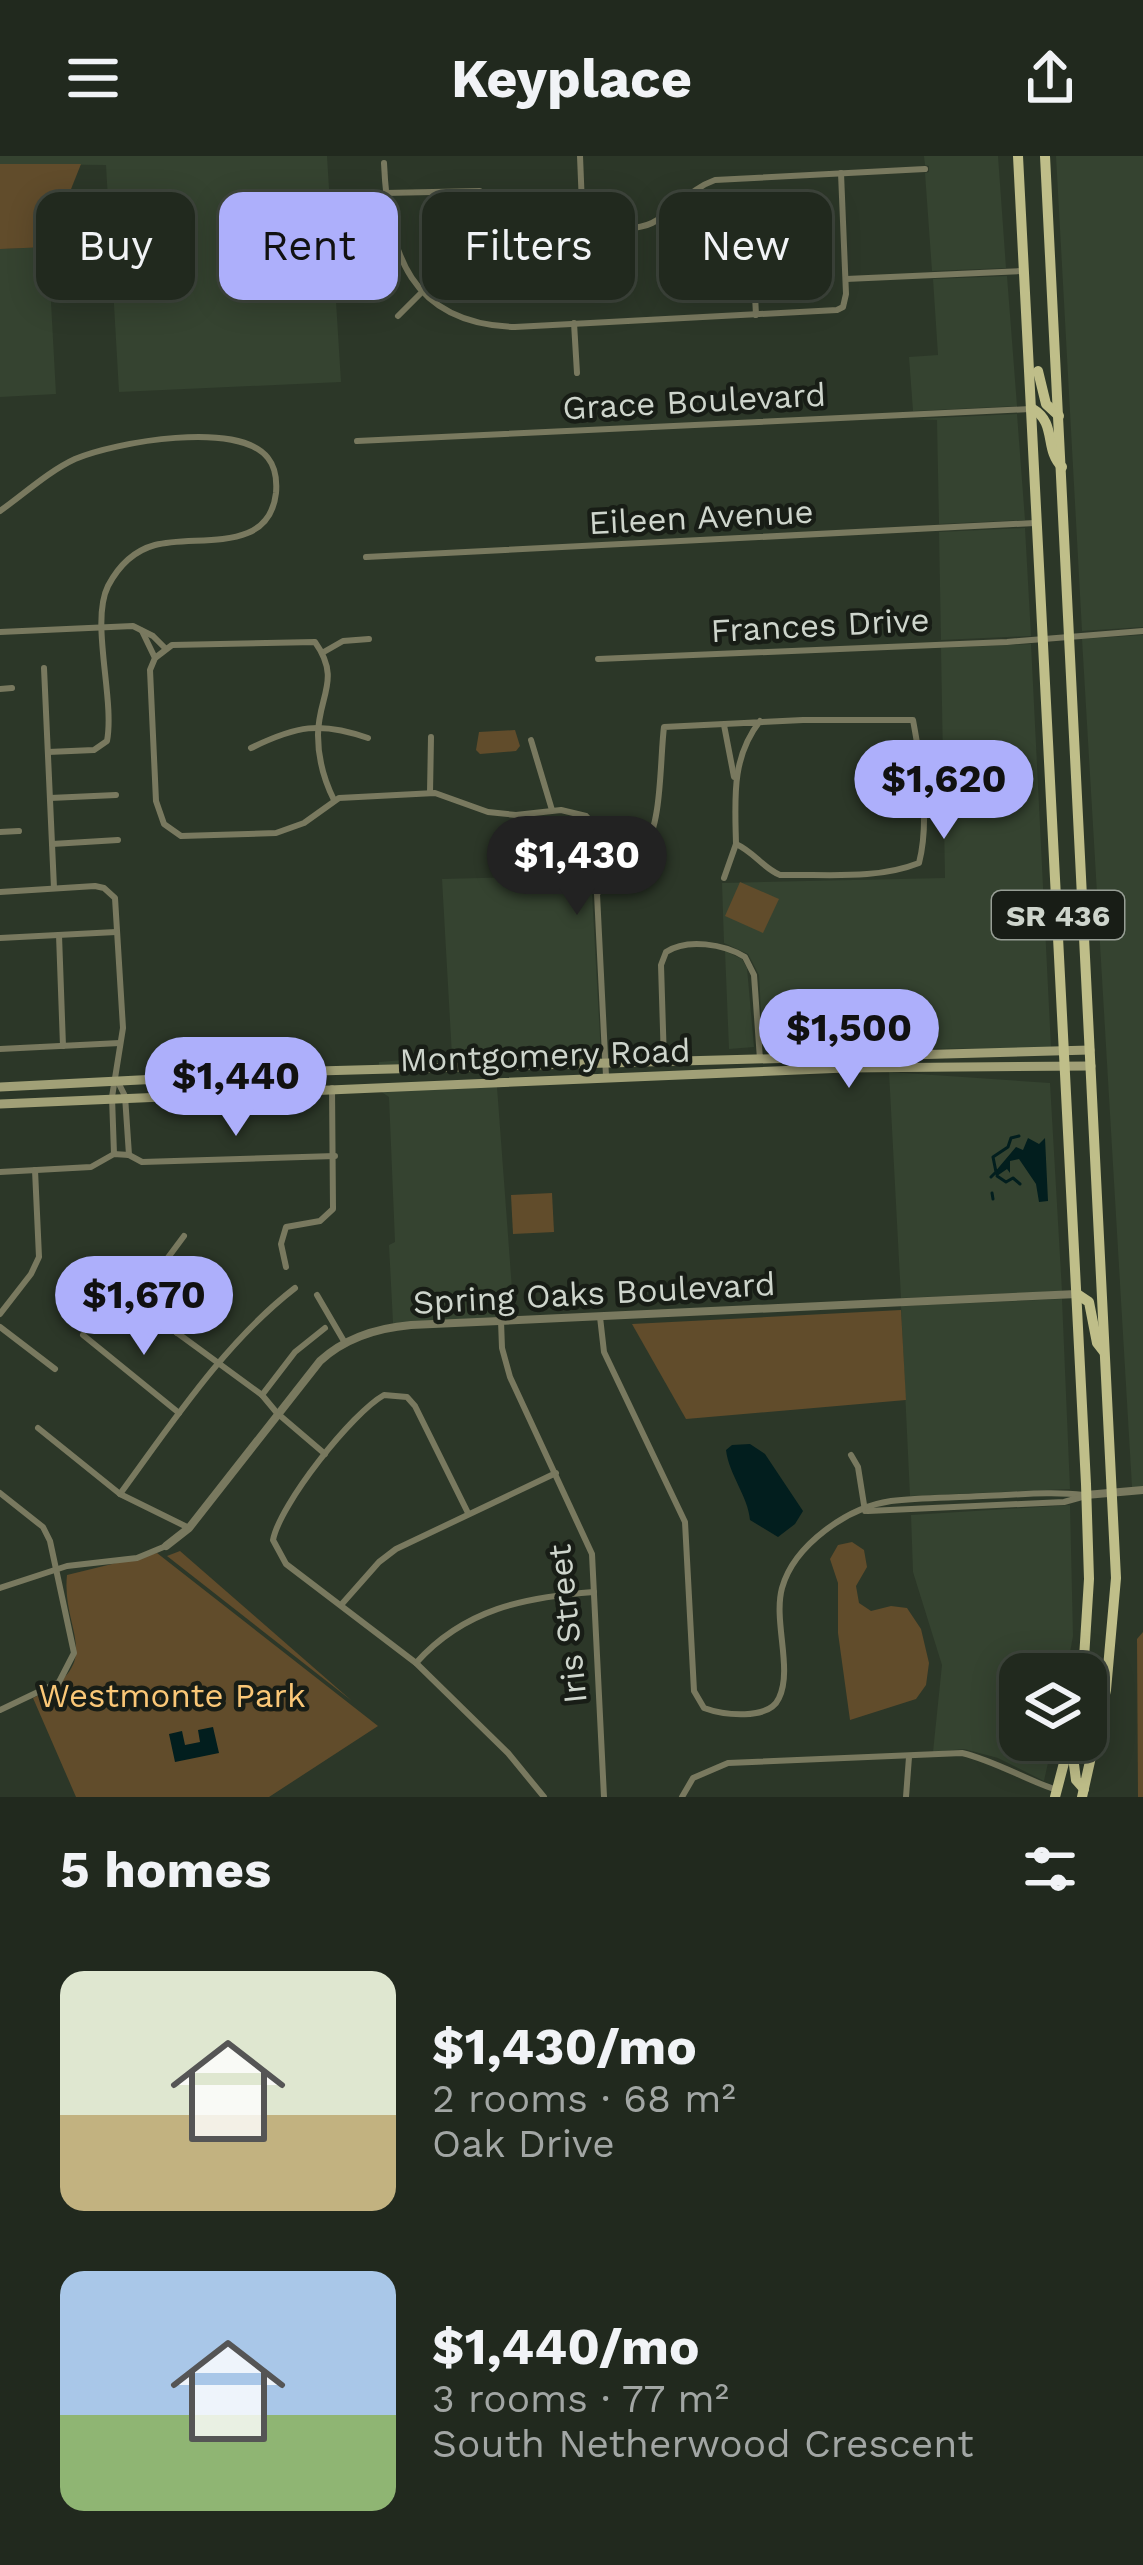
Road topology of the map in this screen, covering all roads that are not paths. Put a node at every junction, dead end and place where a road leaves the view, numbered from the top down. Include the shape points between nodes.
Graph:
1 (580, 156) edge
2 (1018, 156) edge
3 (1045, 156) edge
4 (384, 163) dead end
5 (925, 169) dead end
6 (841, 172) junction
7 (385, 192) edge
8 (432, 192) edge
9 (481, 192) edge
10 (581, 192) edge
11 (635, 228) edge
12 (398, 255) edge
13 (1026, 271) junction
14 (846, 279) junction
15 (422, 290) edge
16 (422, 292) edge
17 (434, 300) edge
18 (755, 300) edge
19 (756, 315) junction
20 (398, 316) dead end
21 (1029, 320) junction
22 (574, 323) junction
23 (577, 373) dead end
24 (1033, 409) junction
25 (1059, 416) junction
26 (357, 441) dead end
27 (1062, 467) junction
28 (0, 511) edge
29 (1038, 523) junction
30 (366, 557) dead end
31 (103, 626) junction
32 (1143, 631) edge
33 (0, 632) edge
34 (142, 632) junction
35 (1071, 636) junction
36 (369, 638) dead end
37 (1043, 640) junction
38 (166, 649) junction
39 (322, 652) junction
40 (154, 658) junction
41 (598, 659) dead end
42 (44, 668) dead end
43 (12, 688) dead end
44 (0, 689) edge
45 (760, 721) junction
46 (723, 724) junction
47 (319, 725) junction
48 (431, 737) dead end
49 (368, 738) dead end
50 (531, 740) dead end
51 (251, 748) dead end
52 (48, 752) junction
53 (735, 780) junction
54 (430, 793) junction
55 (116, 795) dead end
56 (50, 798) junction
57 (334, 800) junction
58 (552, 810) junction
59 (19, 831) dead end
60 (0, 832) edge
61 (118, 840) dead end
62 (52, 844) junction
63 (736, 844) junction
64 (626, 861) junction
65 (724, 878) dead end
66 (54, 889) junction
67 (0, 892) edge
68 (118, 932) junction
69 (59, 935) junction
70 (0, 938) edge
71 (120, 1043) junction
72 (63, 1046) junction
73 (0, 1048) edge
74 (1090, 1050) junction
75 (1065, 1052) junction
76 (760, 1059) junction
77 (664, 1062) junction
78 (606, 1064) junction
79 (1066, 1066) junction
80 (1091, 1066) junction
81 (456, 1068) junction
82 (241, 1075) junction
83 (708, 1077) junction
84 (606, 1080) junction
85 (117, 1081) junction
86 (445, 1085) junction
87 (0, 1087) edge
88 (332, 1088) junction
89 (242, 1092) junction
90 (125, 1096) junction
91 (112, 1097) junction
92 (0, 1104) edge
93 (114, 1154) junction
94 (128, 1155) junction
95 (335, 1156) junction
96 (35, 1170) junction
97 (0, 1172) edge
98 (184, 1236) dead end
99 (286, 1267) dead end
100 (216, 1282) dead end
101 (295, 1288) dead end
102 (1077, 1294) junction
103 (317, 1295) dead end
104 (0, 1314) edge
105 (600, 1317) junction
106 (501, 1321) junction
107 (330, 1326) junction
108 (0, 1328) edge
109 (177, 1333) junction
110 (83, 1335) dead end
111 (344, 1343) junction
112 (1106, 1355) junction
113 (219, 1365) junction
114 (56, 1369) dead end
115 (262, 1395) junction
116 (179, 1413) junction
117 (277, 1413) junction
118 (38, 1428) dead end
119 (326, 1455) junction
120 (851, 1455) dead end
121 (556, 1473) junction
122 (1143, 1490) edge
123 (1113, 1492) junction
124 (0, 1493) edge
125 (120, 1494) junction
126 (1087, 1496) junction
127 (865, 1510) junction
128 (468, 1513) junction
129 (189, 1528) junction
130 (166, 1546) joint
131 (57, 1569) junction
132 (0, 1588) edge
133 (594, 1592) junction
134 (341, 1605) junction
135 (1084, 1653) edge
136 (416, 1663) junction
137 (0, 1710) edge
138 (909, 1757) junction
139 (1066, 1761) edge
140 (1074, 1761) edge
141 (1057, 1794) edge
142 (1087, 1794) edge
143 (544, 1797) edge
144 (604, 1797) edge
145 (682, 1797) edge
146 (906, 1797) edge

1 - 10 street
2 - 13 main road, SR 436
3 - 25 main road, SR 436
4 - 7 street
5 - 6 street
6 - 11 street via 716,180
6 - 14 street
8 - 9 street
12 - 15 street
13 - 14 street
13 - 21 main road, SR 436
14 - 19 street via 837,310
16 - 20 street
17 - 22 street via 482,323
18 - 19 street
19 - 22 street
21 - 24 main road, SR 436
21 - 25 main road via 1043,398
22 - 23 street
24 - 26 street, Grace Boulevard
24 - 27 main road via 1049,424 1053,458
24 - 29 main road, SR 436
25 - 27 main road, SR 436
27 - 35 main road, SR 436
28 - 31 street via 70,461 109,446 226,438 266,454 277,487 266,522 238,538 154,545 128,558 105,589
29 - 30 street, Eileen Avenue
29 - 37 main road, SR 436
31 - 33 street
31 - 34 street
31 - 52 street via 107,741 94,750
32 - 35 street, Frances Drive
34 - 38 street
34 - 40 street
35 - 37 street, Frances Drive
35 - 74 main road, SR 436
36 - 39 street
37 - 41 street, Frances Drive
37 - 75 main road, SR 436
38 - 39 street via 285,640 315,642
38 - 40 street
39 - 47 street via 329,685
40 - 57 street via 156,800 164,824 189,838 276,833
42 - 52 street
43 - 44 street
45 - 46 street
45 - 53 street via 745,741
45 - 63 street via 913,720 923,849 920,863 902,870 780,875
46 - 53 street
46 - 64 street via 664,727 658,819 646,846
47 - 49 street
47 - 51 street
47 - 57 street via 321,774
48 - 54 street
50 - 58 street
52 - 56 street
53 - 63 street
54 - 57 street
54 - 58 street via 488,812
55 - 56 street
56 - 62 street
58 - 64 street via 586,816
59 - 60 street
61 - 62 street
62 - 66 street
63 - 65 street
64 - 78 street via 597,894
66 - 67 street
66 - 68 street via 111,892
68 - 69 street
68 - 71 street
69 - 70 street
69 - 72 street
71 - 72 street
71 - 85 street
72 - 73 street
74 - 75 main road, Montgomery Road
74 - 80 main road, SR 436
75 - 76 main road, Montgomery Road
75 - 79 main road, SR 436
76 - 77 main road, Montgomery Road
76 - 77 street via 752,966 733,950 679,945 661,965
76 - 83 main road
77 - 78 main road, Montgomery Road
78 - 81 main road, Montgomery Road
78 - 84 street
79 - 80 main road, Montgomery Road
79 - 83 main road, Montgomery Road
79 - 102 main road, SR 436
80 - 112 main road, SR 436
81 - 82 main road, Montgomery Road
81 - 86 main road
82 - 85 main road, Montgomery Road
82 - 89 main road
83 - 84 main road, Montgomery Road
84 - 86 main road, Montgomery Road
85 - 87 main road, Montgomery Road
85 - 90 street
85 - 91 street
86 - 88 main road, Montgomery Road
88 - 89 main road, Montgomery Road
88 - 95 street
89 - 90 main road, Montgomery Road
90 - 91 main road, Montgomery Road
90 - 94 street
91 - 92 main road, Montgomery Road
91 - 93 street
93 - 94 street
93 - 96 street via 91,1167
94 - 95 street via 142,1162
95 - 99 street via 334,1209 320,1221 286,1227
96 - 97 street
96 - 104 street via 39,1257
98 - 109 street via 135,1302
100 - 109 street
101 - 113 street
102 - 105 street, Spring Oaks Boulevard
102 - 112 main road via 1089,1302
102 - 126 main road, SR 436
103 - 107 street
105 - 106 street, Spring Oaks Boulevard
105 - 127 street via 604,1352 685,1522 694,1691 704,1708 763,1712 781,1696 779,1603 788,1570 836,1522
106 - 111 street, Spring Oaks Boulevard via 390,1327
106 - 121 street, Iris Street via 510,1377
107 - 111 street
107 - 115 street via 295,1352
108 - 114 street
109 - 113 street
110 - 116 street
111 - 117 street, Spring Oaks Boulevard
112 - 123 main road, SR 436
113 - 115 street
113 - 116 street
115 - 117 street
116 - 125 street
117 - 119 street
117 - 129 street, Spring Oaks Boulevard
118 - 125 street
119 - 128 street via 374,1401 407,1397
119 - 134 street via 279,1518 273,1540 286,1564
120 - 127 street
121 - 128 street
121 - 133 street, Iris Street via 588,1540
122 - 123 street
123 - 126 street
123 - 142 main road, SR 436 via 1112,1637
124 - 131 street via 43,1527
125 - 129 street
126 - 127 street
126 - 135 main road, SR 436
128 - 134 street via 396,1549
129 - 130 street, Spring Oaks Boulevard
130 - 131 street, Spring Oaks Boulevard
131 - 132 street, Spring Oaks Boulevard
131 - 137 street via 73,1636 68,1672
133 - 136 street via 512,1603 444,1634
133 - 144 street, Iris Street
134 - 136 street
136 - 143 street
138 - 141 street via 962,1753
138 - 145 street via 728,1763 693,1778
138 - 146 street
139 - 141 main road
140 - 142 main road

